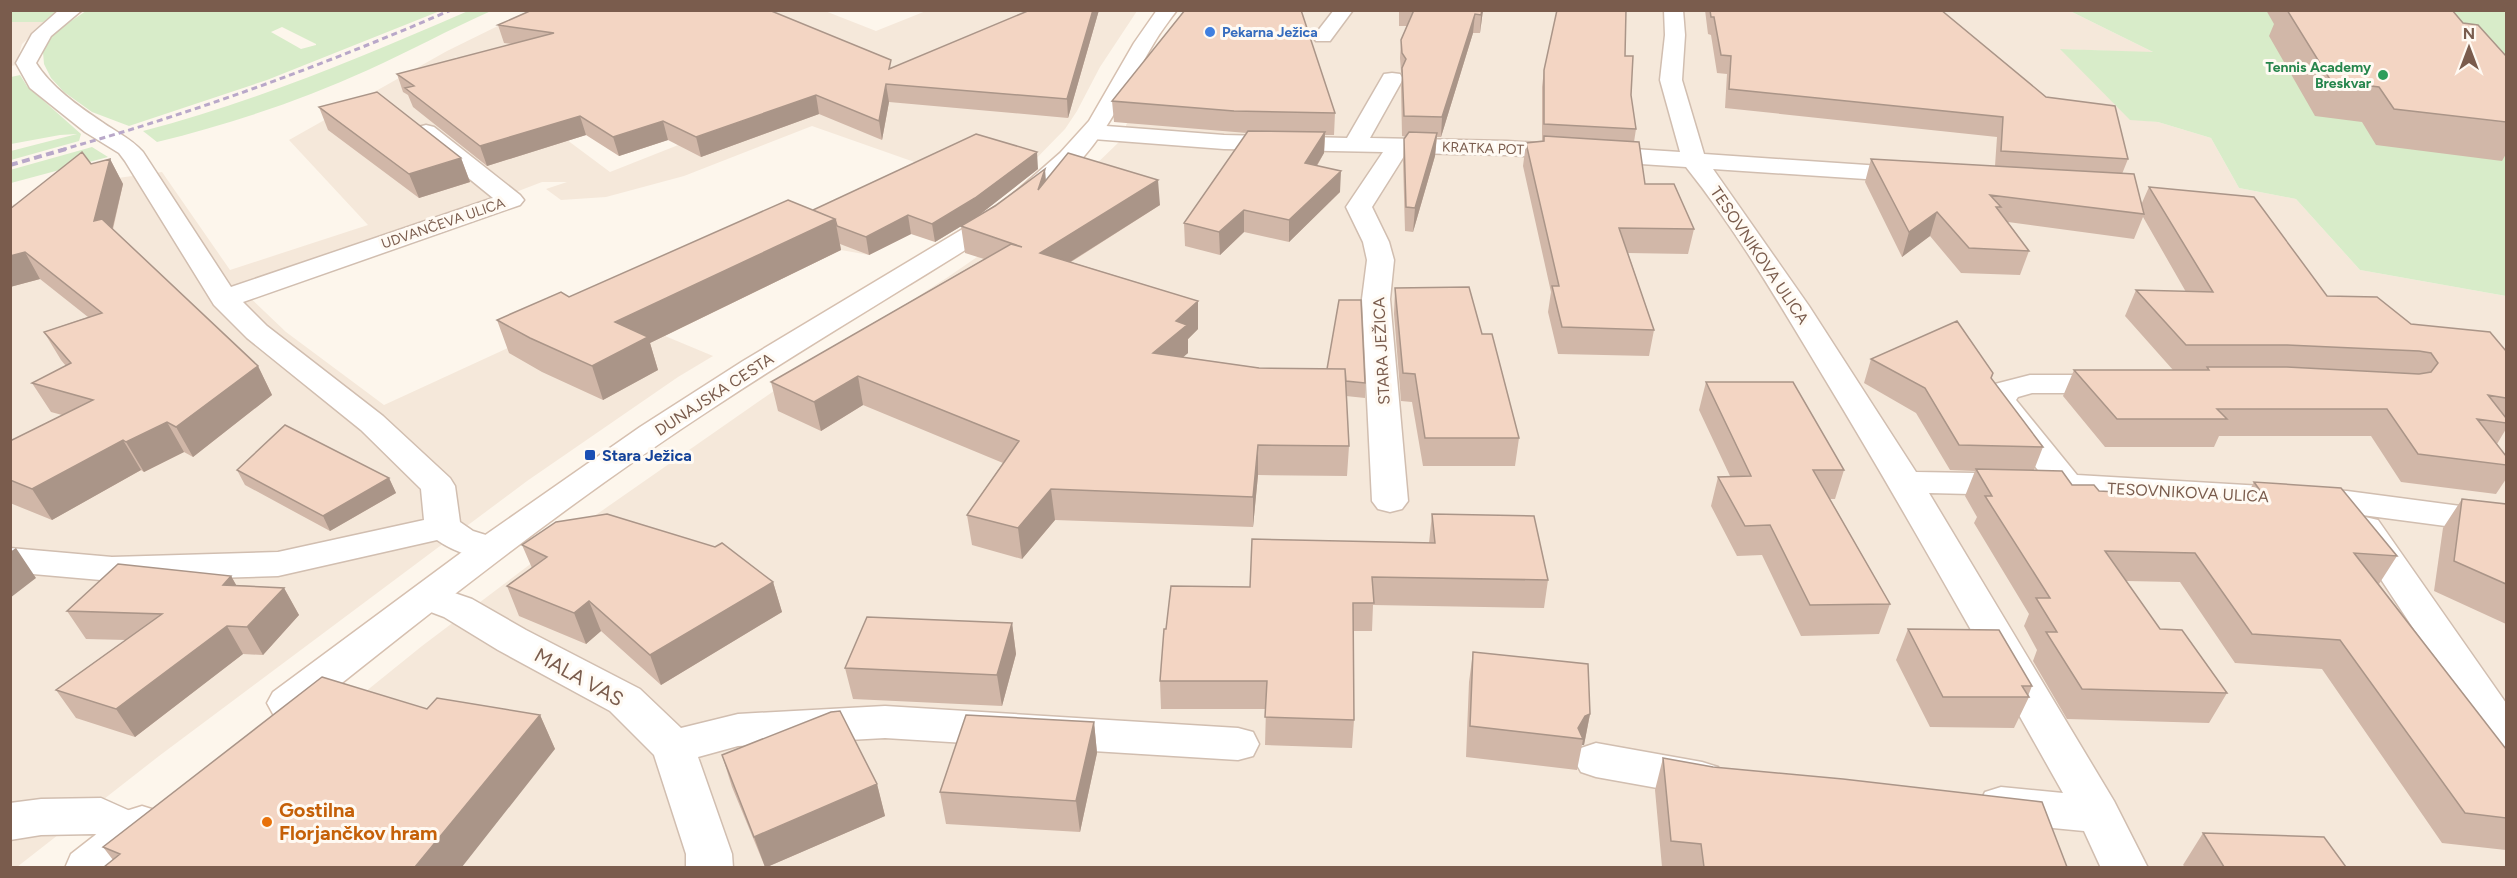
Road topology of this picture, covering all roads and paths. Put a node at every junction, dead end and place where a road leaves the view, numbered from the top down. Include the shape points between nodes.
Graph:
1 (73, 10) edge
2 (1168, 10) edge
3 (1344, 10) edge
4 (1673, 10) edge
5 (1323, 37) dead end
6 (1392, 79) dead end
7 (403, 113) edge
8 (1093, 132) junction
9 (1354, 145) junction
10 (1399, 146) junction
11 (1694, 161) junction
12 (1931, 176) edge
13 (224, 299) junction
14 (2144, 384) edge
15 (1905, 482) junction
16 (2068, 486) junction
17 (1390, 501) dead end
18 (2348, 502) junction
19 (2506, 523) edge
20 (443, 527) junction
21 (489, 548) junction
22 (10, 560) edge
23 (428, 597) junction
24 (260, 727) edge
25 (2506, 735) edge
26 (1238, 744) dead end
27 (673, 747) junction
28 (1596, 760) dead end
29 (1740, 782) edge
30 (169, 802) edge
31 (1967, 802) edge
32 (2098, 814) junction
33 (10, 822) edge
34 (132, 832) junction
35 (88, 867) edge
36 (710, 867) edge
37 (2126, 867) edge

1 - 13 street via 33,43 26,63 38,83 135,157
2 - 8 street, DUNAJSKA CESTA via 1143,42
3 - 5 street
4 - 11 street, TESOVNIKOVA ULICA via 1671,80
6 - 9 street
7 - 13 street, UDVANČEVA ULICA via 511,200
8 - 9 street, KRATKA POT via 1224,142
8 - 21 street, DUNAJSKA CESTA via 1037,187 988,224 704,400
9 - 10 street, KRATKA POT
10 - 11 street, KRATKA POT via 1507,148
10 - 17 street, STARA JEŽICA via 1359,207 1380,248 1382,270 1376,299
11 - 12 street, KRATKA POT
11 - 15 street, TESOVNIKOVA ULICA via 1795,306
13 - 20 street via 257,333 372,423 438,486
14 - 16 street via 2030,384 2006,391 2000,401
15 - 16 street, TESOVNIKOVA ULICA
15 - 32 street, TESOVNIKOVA ULICA
16 - 18 street, TESOVNIKOVA ULICA
18 - 19 street, TESOVNIKOVA ULICA
18 - 25 street
20 - 21 street via 460,539
20 - 22 street via 278,564 112,569
21 - 23 street, DUNAJSKA CESTA
23 - 24 street, DUNAJSKA CESTA
23 - 27 street, MALA VAS via 458,608 625,700
26 - 27 street via 885,722 738,730
27 - 36 street, MALA VAS
28 - 29 street
30 - 34 street
31 - 32 street
32 - 37 street, TESOVNIKOVA ULICA
33 - 34 street via 101,816
34 - 35 street

